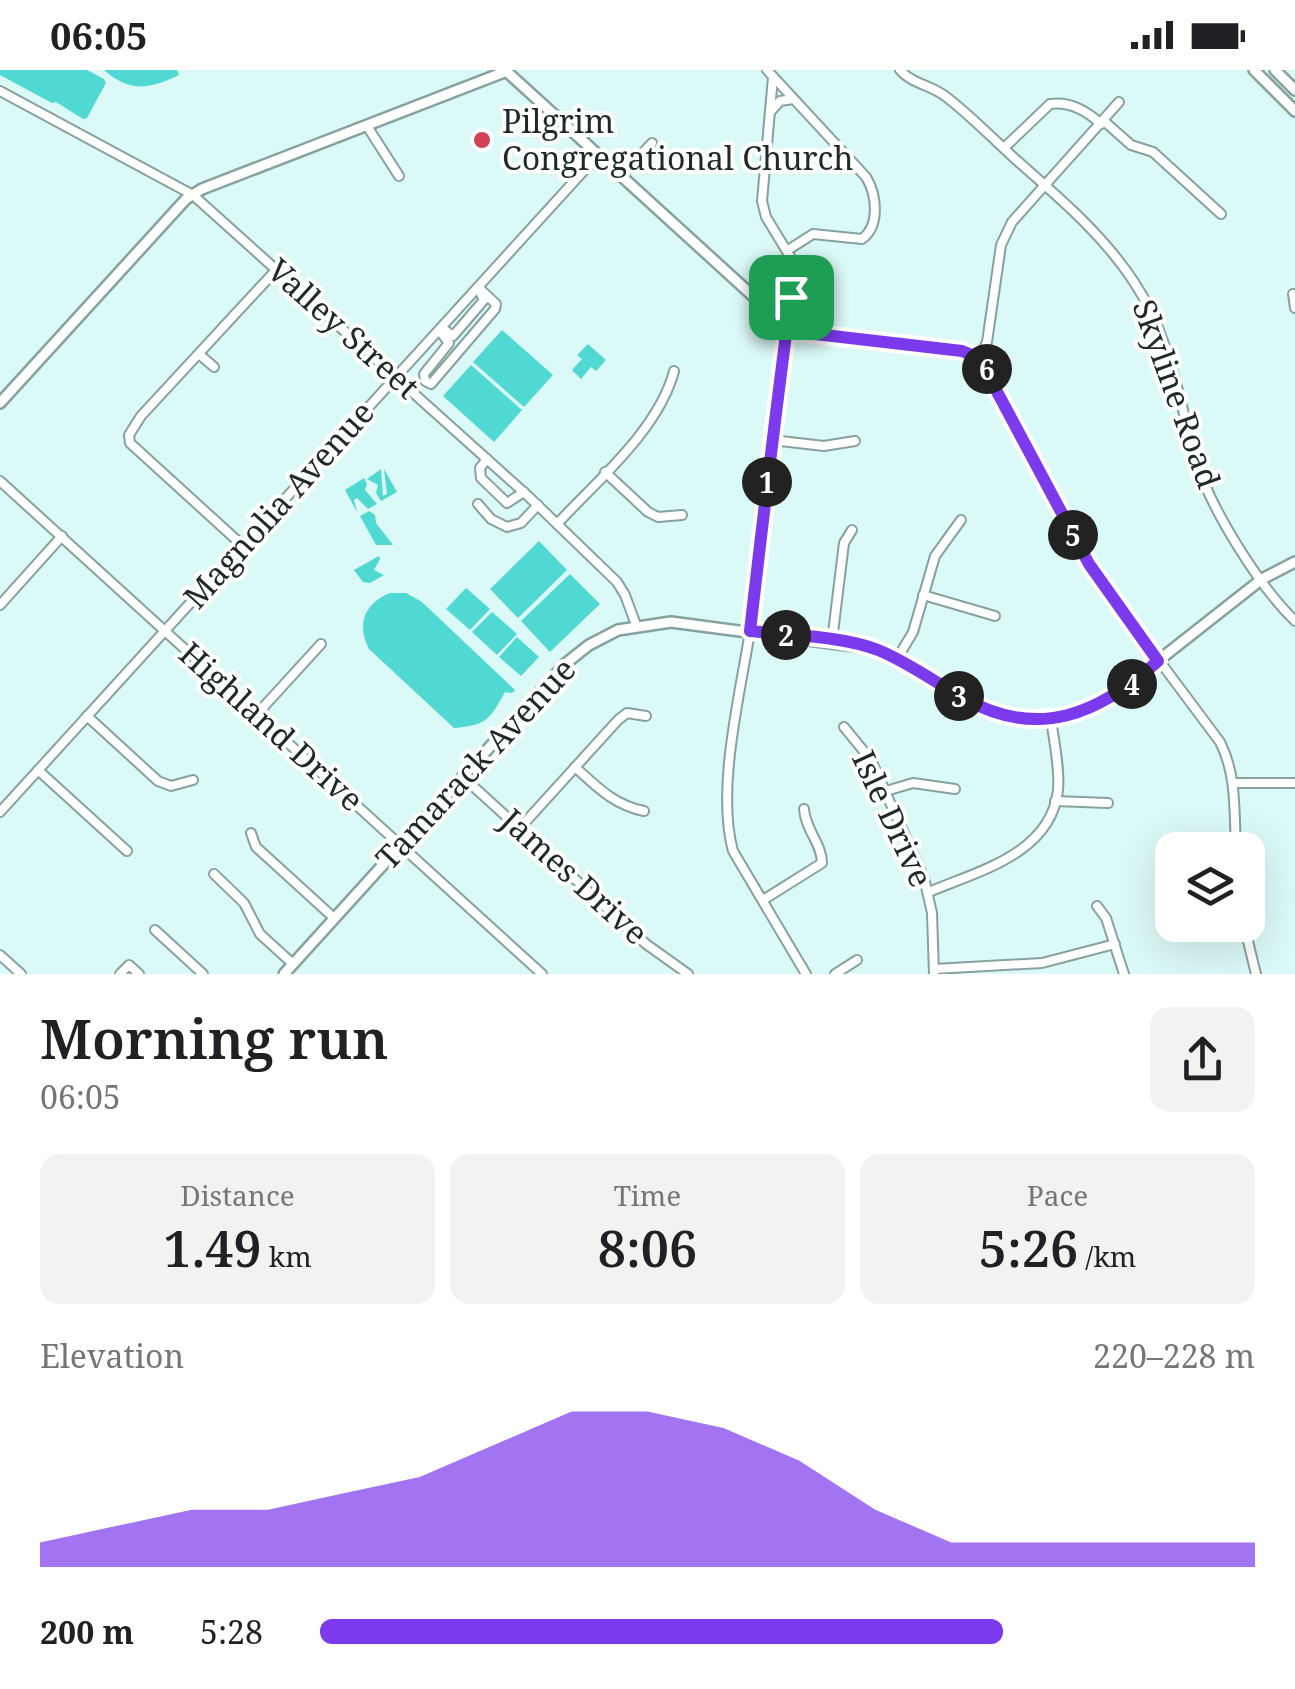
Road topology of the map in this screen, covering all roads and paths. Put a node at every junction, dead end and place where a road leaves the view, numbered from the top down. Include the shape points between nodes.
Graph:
1 (507, 70) edge
2 (900, 70) edge
3 (1254, 70) edge
4 (1275, 70) edge
5 (770, 74) edge
6 (1295, 90) edge
7 (0, 91) edge
8 (793, 99) junction
9 (1119, 102) dead end
10 (771, 111) junction
11 (1295, 111) edge
12 (1102, 122) junction
13 (367, 126) junction
14 (652, 143) dead end
15 (1004, 148) junction
16 (599, 154) junction
17 (622, 175) junction
18 (399, 176) dead end
19 (1045, 186) junction
20 (193, 195) junction
21 (1221, 214) dead end
22 (788, 250) junction
23 (277, 269) junction
24 (476, 288) junction
25 (1293, 294) edge
26 (791, 297) junction
27 (765, 308) junction
28 (1295, 308) edge
29 (440, 328) junction
30 (787, 328) junction
31 (453, 336) junction
32 (462, 346) junction
33 (198, 354) junction
34 (979, 358) junction
35 (214, 368) dead end
36 (674, 371) dead end
37 (396, 376) junction
38 (0, 403) edge
39 (772, 440) junction
40 (855, 441) dead end
41 (488, 459) junction
42 (605, 472) junction
43 (0, 480) edge
44 (524, 492) junction
45 (478, 504) dead end
46 (538, 506) junction
47 (682, 515) dead end
48 (962, 520) dead end
49 (558, 524) junction
50 (852, 530) dead end
51 (62, 536) junction
52 (242, 545) junction
53 (1295, 562) edge
54 (1262, 579) junction
55 (923, 595) junction
56 (0, 605) edge
57 (995, 616) dead end
58 (1295, 621) edge
59 (636, 625) junction
60 (165, 630) junction
61 (750, 631) junction
62 (832, 641) junction
63 (321, 644) dead end
64 (897, 659) junction
65 (1158, 661) junction
66 (257, 714) junction
67 (87, 716) junction
68 (646, 716) dead end
69 (1052, 719) junction
70 (844, 727) dead end
71 (575, 767) junction
72 (38, 770) junction
73 (462, 777) junction
74 (194, 780) dead end
75 (1233, 782) junction
76 (1295, 783) edge
77 (955, 789) dead end
78 (886, 791) junction
79 (1056, 801) junction
80 (1108, 804) dead end
81 (804, 809) dead end
82 (644, 811) dead end
83 (0, 812) edge
84 (519, 829) junction
85 (1235, 832) edge
86 (251, 833) dead end
87 (401, 846) junction
88 (127, 851) dead end
89 (214, 874) dead end
90 (929, 892) junction
91 (763, 900) junction
92 (1097, 906) dead end
93 (334, 918) junction
94 (155, 930) dead end
95 (1248, 942) edge
96 (1115, 944) junction
97 (0, 955) edge
98 (858, 960) dead end
99 (293, 964) junction
100 (934, 972) edge
101 (21, 974) edge
102 (120, 974) edge
103 (139, 974) edge
104 (204, 974) edge
105 (284, 974) edge
106 (542, 974) edge
107 (687, 974) edge
108 (806, 974) edge
109 (834, 974) edge
110 (1124, 974) edge
111 (1256, 974) edge

1 - 13 main road
1 - 16 main road
2 - 15 street, Skyline Road via 946,96
3 - 11 main road
4 - 6 main road
5 - 8 street
5 - 10 street
7 - 20 street, Valley Street
8 - 10 street
8 - 22 street via 866,177 875,199 872,230 862,239 812,234
9 - 12 street
10 - 22 street via 762,201
12 - 15 street via 1078,108 1050,104
12 - 19 street
12 - 21 street via 1154,152
13 - 18 street
13 - 20 main road
14 - 17 street
15 - 19 street, Skyline Road
16 - 17 main road
16 - 24 street, Magnolia Avenue
17 - 27 main road
19 - 34 street via 1001,245
19 - 54 street, Skyline Road via 1104,242 1136,284 1159,328 1201,474
20 - 23 street, Valley Street
20 - 38 main road
22 - 26 street
23 - 33 street
23 - 37 street, Valley Street
24 - 29 street, Magnolia Avenue
24 - 31 street via 486,298
24 - 32 street via 496,309
25 - 28 street
26 - 27 main road via 776,309
26 - 30 street
27 - 30 main road
29 - 31 street
29 - 32 street via 450,343 424,374 426,381
29 - 37 street, Magnolia Avenue
30 - 34 street
30 - 39 main road
31 - 32 street
33 - 35 street
33 - 52 street via 131,429 130,443
34 - 65 street via 1089,564
36 - 42 street via 668,396
37 - 41 street, Valley Street
37 - 52 street, Magnolia Avenue
39 - 40 street via 824,446
39 - 61 main road
41 - 44 street, Valley Street
41 - 44 street via 481,478 500,498 508,503
42 - 47 street via 648,512
42 - 49 street
43 - 51 street, Highland Drive
44 - 46 street, Valley Street
45 - 46 street via 507,527
46 - 49 street, Valley Street
48 - 55 street via 935,556
49 - 59 street, Valley Street via 616,582
50 - 62 street via 844,543
51 - 56 street
51 - 60 street, Highland Drive
52 - 60 street, Magnolia Avenue
53 - 54 main road, Tamarack Avenue
54 - 58 street, Skyline Road
54 - 65 main road, Tamarack Avenue
55 - 57 street
55 - 64 street
59 - 61 main road, Tamarack Avenue
59 - 73 main road, Tamarack Avenue via 602,637 565,664
60 - 66 street, Highland Drive
60 - 67 street, Magnolia Avenue
61 - 62 main road, Tamarack Avenue
61 - 91 street via 726,808 733,851
62 - 64 main road, Tamarack Avenue
63 - 66 street
64 - 69 main road, Tamarack Avenue via 990,711
65 - 69 main road, Tamarack Avenue via 1107,701
65 - 75 street via 1220,742
66 - 87 street, Highland Drive
67 - 72 street, Magnolia Avenue
67 - 74 street via 158,781 172,786
68 - 71 street via 627,713
69 - 79 street
70 - 78 street, Isle Drive via 872,760
71 - 82 street via 612,800
71 - 84 street
72 - 83 street, Magnolia Avenue
72 - 88 street
73 - 84 street, James Drive
73 - 87 main road, Tamarack Avenue
75 - 76 street
75 - 85 street
77 - 78 street via 913,782
78 - 90 street, Isle Drive
79 - 80 street
79 - 90 street via 1022,850
81 - 91 street via 822,863
84 - 107 street, James Drive
86 - 93 street via 256,847
87 - 93 main road, Tamarack Avenue
87 - 106 street, Highland Drive
89 - 99 street via 244,903 260,934
90 - 100 street, Isle Drive
91 - 108 street
92 - 96 street
93 - 99 main road, Tamarack Avenue
94 - 104 street
95 - 111 street
96 - 100 street via 1042,962
96 - 110 street
97 - 101 street
98 - 109 street
99 - 105 main road, Tamarack Avenue
102 - 103 street via 129,964

